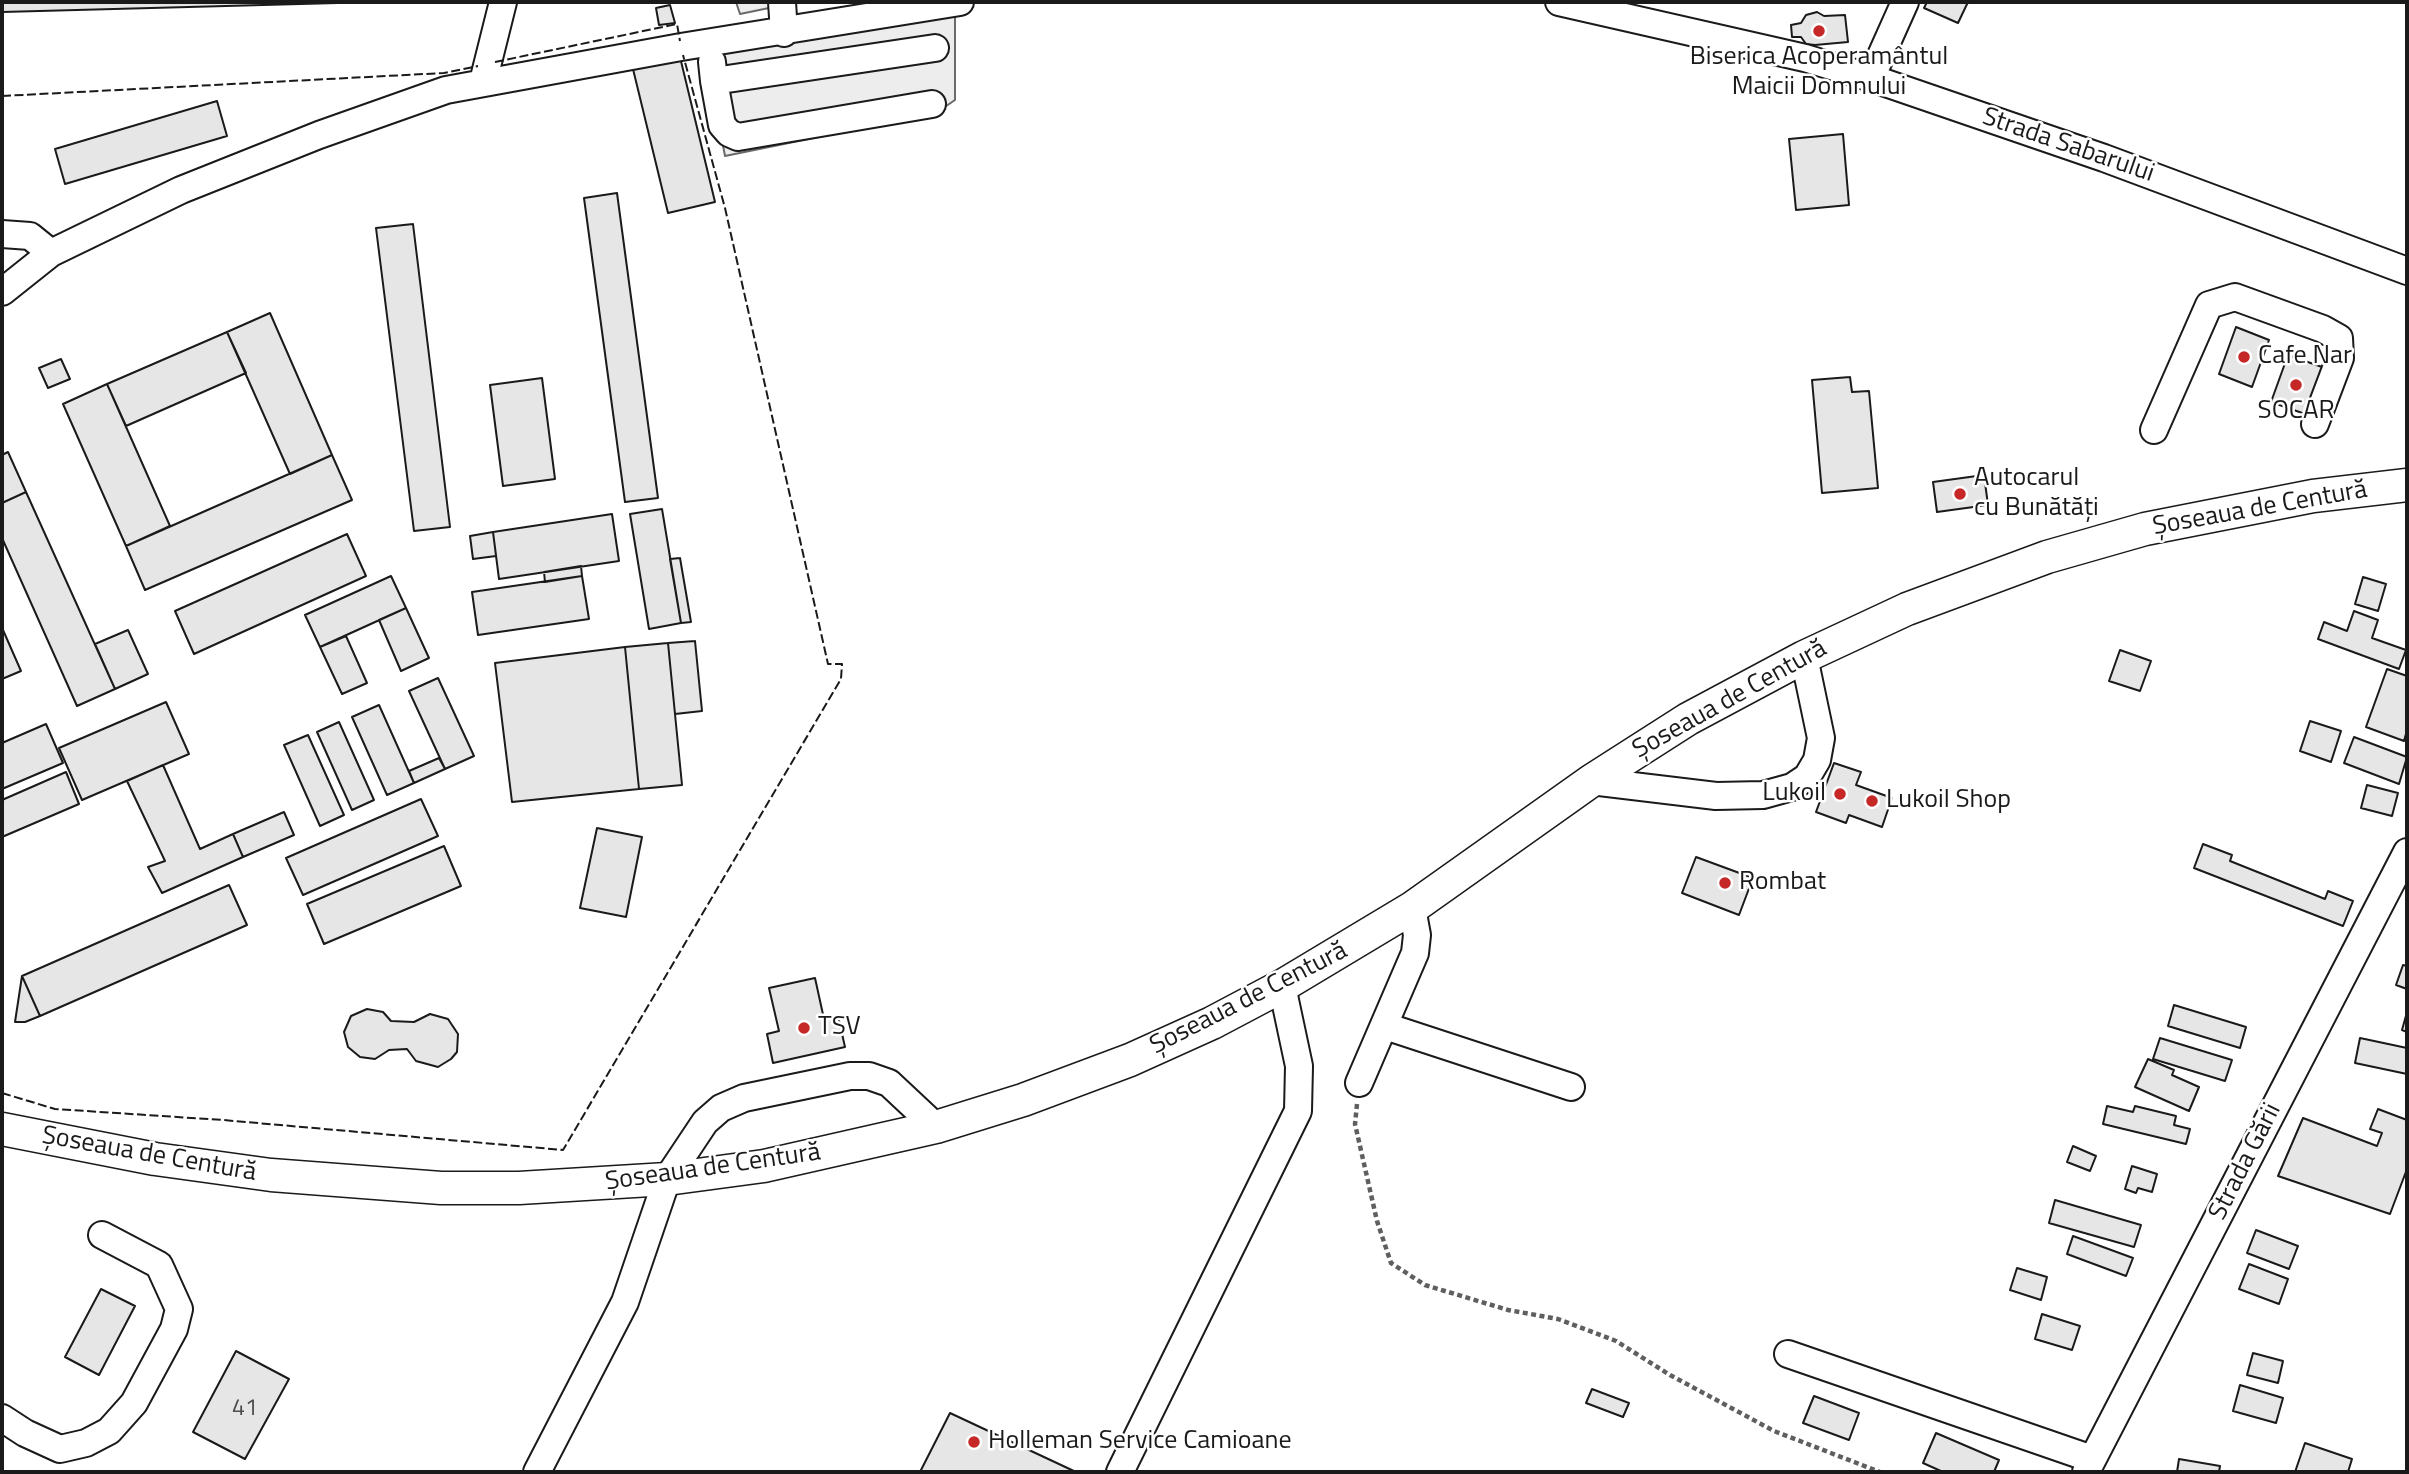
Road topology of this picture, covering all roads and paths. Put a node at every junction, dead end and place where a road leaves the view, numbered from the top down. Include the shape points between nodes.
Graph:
1 (503, 2) edge
2 (782, 2) edge
3 (960, 2) edge
4 (1559, 2) edge
5 (1905, 2) edge
6 (784, 33) junction
7 (709, 43) junction
8 (935, 48) dead end
9 (1871, 78) junction
10 (714, 80) junction
11 (483, 82) junction
12 (932, 103) dead end
13 (2, 234) edge
14 (51, 253) junction
15 (2407, 271) edge
16 (2, 292) edge
17 (2315, 424) dead end
18 (2154, 430) dead end
19 (2407, 485) edge
20 (1804, 657) junction
21 (1591, 781) junction
22 (2407, 852) edge
23 (1412, 908) junction
24 (1282, 986) junction
25 (1385, 1026) junction
26 (1359, 1083) joint
27 (1572, 1087) dead end
28 (936, 1127) junction
29 (2, 1129) edge
30 (667, 1180) junction
31 (102, 1235) dead end
32 (1787, 1354) dead end
33 (2, 1418) edge
34 (2089, 1466) edge
35 (537, 1472) edge
36 (1120, 1472) edge
37 (1880, 1472) edge

1 - 11 street
2 - 6 street
3 - 6 street
4 - 9 street, Strada Sabarului via 1792,55
5 - 9 street
6 - 7 street
7 - 10 street
7 - 11 street
8 - 10 street
9 - 15 street, Strada Sabarului via 2104,158
10 - 12 street via 722,125 738,137
11 - 14 street via 446,90 318,135 181,190
13 - 14 street via 30,236
14 - 16 street
17 - 18 street via 2340,358 2339,338 2235,297 2209,305
19 - 20 main road, Șoseaua de Centură via 2263,505 2096,543 1946,594
20 - 21 main road, Șoseaua de Centură via 1688,719
20 - 21 street via 1821,738 1817,760 1807,777 1792,787 1763,795 1716,796
21 - 23 main road, Șoseaua de Centură
22 - 34 street, Strada Gării
23 - 24 main road, Șoseaua de Centură
23 - 25 street via 1415,953
24 - 28 main road, Șoseaua de Centură via 1130,1060
24 - 36 street via 1298,1066 1298,1111
25 - 26 street
25 - 27 street
26 - 37 path via 1355,1124 1391,1263 1425,1285 1508,1310 1558,1319 1616,1341 1773,1430
28 - 30 main road, Șoseaua de Centură via 764,1166
28 - 30 street via 888,1083 850,1076 744,1098 721,1108 705,1122
29 - 30 main road, Șoseaua de Centură via 155,1159 365,1183 519,1188
30 - 35 street via 625,1302
31 - 33 street via 159,1265 179,1309 174,1329 134,1403 109,1430 86,1443 60,1449
32 - 34 street

